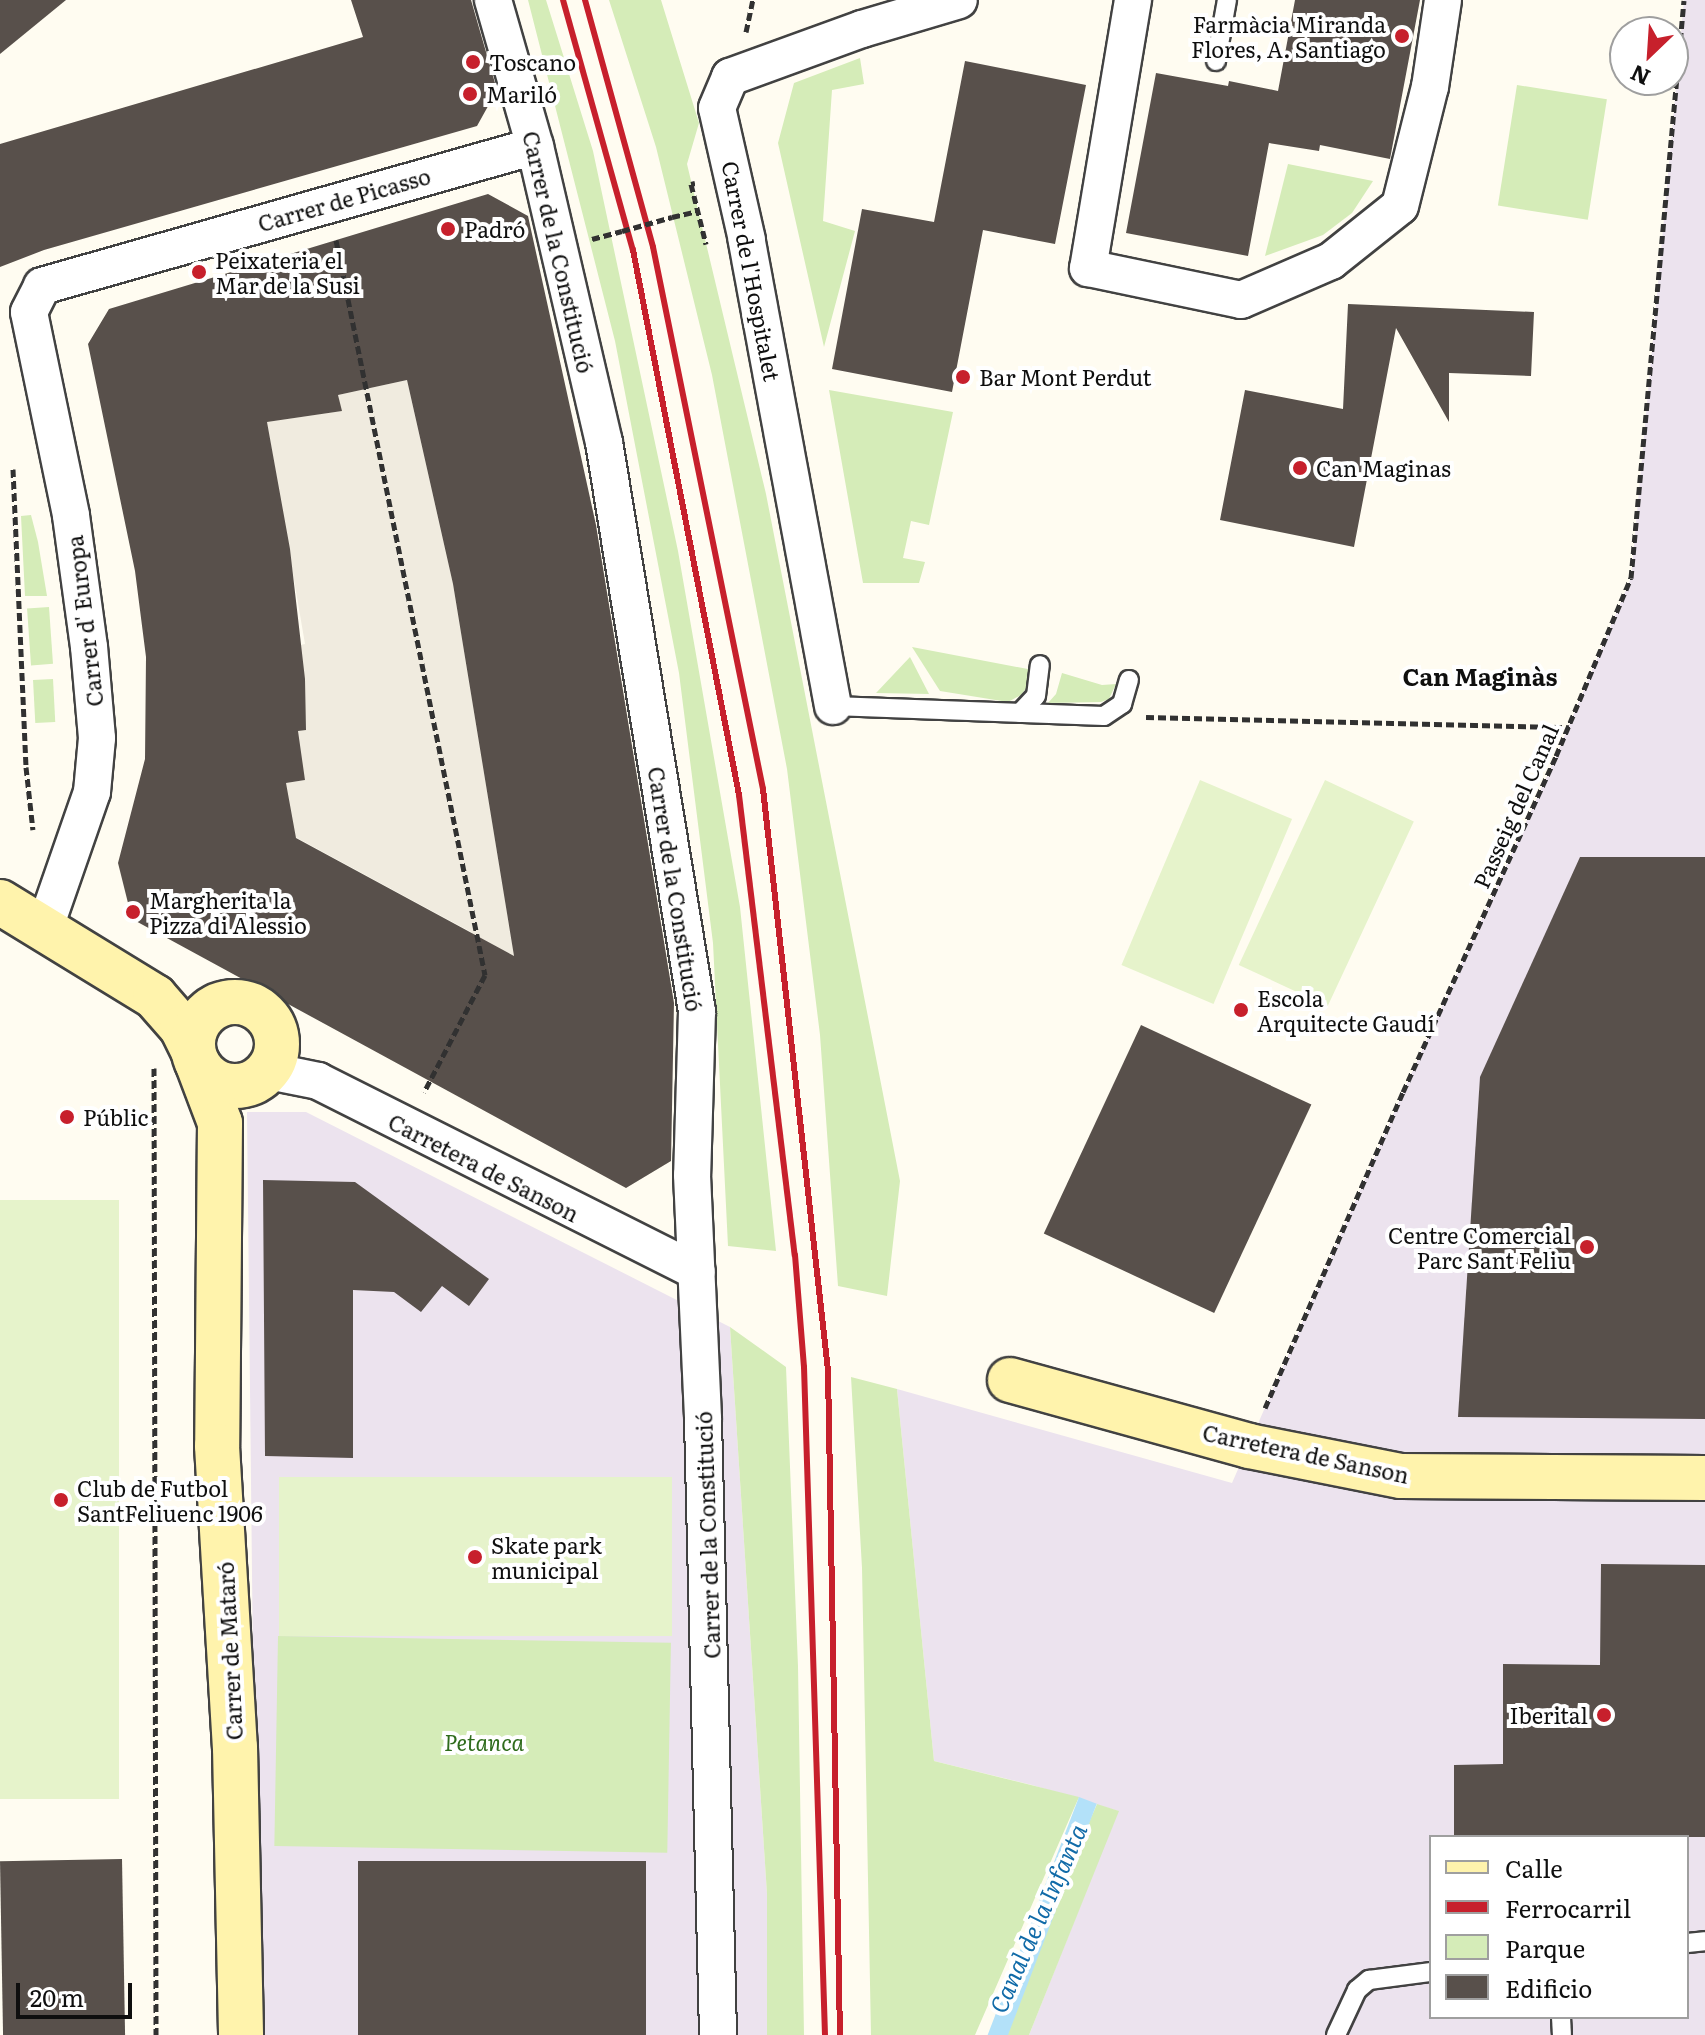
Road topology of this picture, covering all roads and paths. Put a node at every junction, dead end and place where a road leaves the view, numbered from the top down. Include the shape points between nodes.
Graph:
1 (493, 0) edge
2 (753, 0) edge
3 (959, 0) edge
4 (1133, 0) edge
5 (1227, 0) edge
6 (1443, 0) edge
7 (1684, 0) edge
8 (892, 10) edge
9 (744, 41) dead end
10 (1216, 61) dead end
11 (535, 146) junction
12 (329, 204) junction
13 (697, 211) dead end
14 (587, 240) dead end
15 (29, 312) joint
16 (13, 469) dead end
17 (1040, 665) dead end
18 (1129, 680) dead end
19 (833, 706) joint
20 (1020, 713) junction
21 (1104, 716) junction
22 (1569, 727) junction
23 (33, 830) dead end
24 (0, 902) edge
25 (45, 927) junction
26 (155, 997) junction
27 (220, 1004) junction
28 (195, 1056) junction
29 (154, 1067) dead end
30 (262, 1077) junction
31 (220, 1123) junction
32 (406, 1128) junction
33 (697, 1272) junction
34 (1010, 1380) dead end
35 (1249, 1446) junction
36 (1705, 1478) edge
37 (1429, 1972) edge
38 (156, 2035) edge
39 (241, 2035) edge
40 (718, 2035) edge
41 (1336, 2035) edge

1 - 11 street, Carrer de la Constitució
2 - 9 path
3 - 8 street, Carrer de l'Hospitalet
4 - 6 street via 1088,268 1241,300 1331,261 1400,206 1430,87
5 - 10 lane
7 - 22 path, Passeig del Canal via 1631,578
8 - 19 street, Carrer de l'Hospitalet via 730,77 717,108 747,240
11 - 12 street, Carrer de Picasso
11 - 33 street, Carrer de la Constitució via 604,442 697,1011 692,1175
12 - 15 street, Carrer de Picasso via 42,286
12 - 32 path via 485,975
13 - 14 path, bridge
15 - 25 street, Carrer d' Europa via 71,515 97,738 92,792
16 - 23 path
17 - 20 lane via 1036,696
18 - 21 lane via 1122,704
19 - 20 lane
20 - 21 lane
21 - 22 path
22 - 35 path, Passeig del Canal
24 - 25 street
25 - 26 street
26 - 27 street via 195,1006
26 - 28 street via 182,1028
27 - 28 street via 201,1018
27 - 30 street via 242,1002 270,1019 278,1040 275,1062
28 - 30 street via 211,1080 222,1084 233,1087
28 - 31 street, Carrer de Mataró
29 - 38 path
30 - 31 street
30 - 32 street, Carretera de Sanson via 318,1081
31 - 39 street, Carrer de Mataró via 217,1446 235,1747
32 - 33 street, Carretera de Sanson
33 - 40 street, Carrer de la Constitució
34 - 35 street, Carretera de Sanson
35 - 36 street, Carretera de Sanson via 1401,1476
37 - 41 lane via 1369,1980 1357,1990

